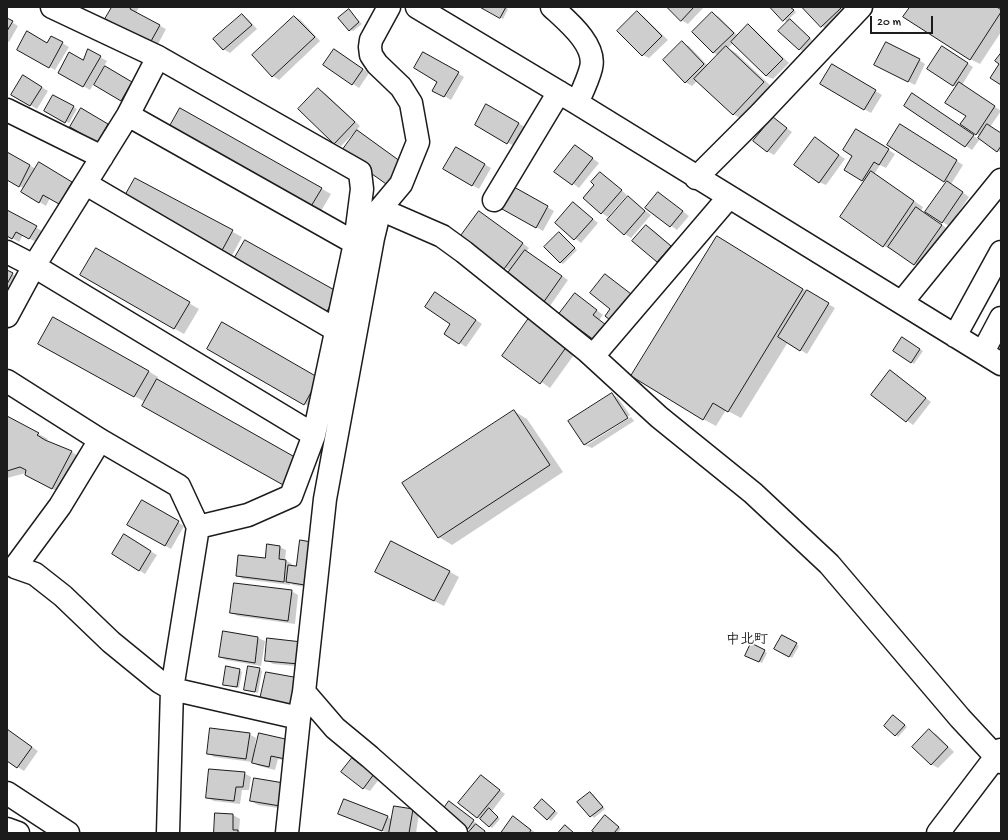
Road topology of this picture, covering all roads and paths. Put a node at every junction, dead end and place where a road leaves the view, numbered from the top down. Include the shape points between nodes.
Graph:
1 (52, 7) edge
2 (389, 7) edge
3 (417, 7) edge
4 (552, 7) edge
5 (861, 7) edge
6 (158, 57) junction
7 (568, 98) junction
8 (7, 110) edge
9 (128, 115) junction
10 (102, 157) junction
11 (696, 178) junction
12 (1001, 180) edge
13 (86, 184) junction
14 (729, 197) junction
15 (494, 200) dead end
16 (380, 209) junction
17 (355, 242) junction
18 (7, 252) edge
19 (1001, 252) edge
20 (34, 266) junction
21 (902, 302) junction
22 (7, 316) edge
23 (1001, 318) edge
24 (336, 330) junction
25 (955, 336) junction
26 (983, 352) junction
27 (593, 356) junction
28 (1001, 364) edge
29 (7, 381) edge
30 (314, 435) junction
31 (100, 440) junction
32 (198, 527) junction
33 (11, 561) edge
34 (172, 689) junction
35 (304, 692) junction
36 (300, 718) junction
37 (999, 756) edge
38 (7, 793) edge
39 (7, 829) edge
40 (62, 831) edge
41 (18, 833) edge
42 (168, 833) edge
43 (287, 833) edge
44 (456, 833) edge
45 (938, 833) edge

1 - 6 street
2 - 16 street via 371,40 371,56 401,87 411,103 418,142 401,184
3 - 7 street
4 - 7 street via 580,35 592,56 592,67
5 - 11 street
6 - 9 street
6 - 17 street via 360,172 362,189
7 - 11 street
7 - 15 street
8 - 10 street
9 - 10 street
9 - 17 street
10 - 13 street
11 - 14 street
12 - 21 street
13 - 20 street
13 - 24 street
14 - 21 street
14 - 27 street
16 - 27 street via 442,236
16 - 35 street via 325,499
17 - 24 street
18 - 20 street
19 - 25 street
20 - 22 street
20 - 30 street
21 - 25 street
23 - 26 street
24 - 30 street
25 - 26 street
26 - 28 street
27 - 37 street via 659,417 753,493 829,564 960,718
29 - 31 street
30 - 32 street via 291,496 248,515
31 - 32 street via 180,486
31 - 33 street via 60,506
32 - 34 street
33 - 34 street via 35,574 63,596 111,642
34 - 36 street
34 - 42 street
35 - 36 street
35 - 44 street via 334,728
36 - 43 street
37 - 45 street
38 - 40 street
39 - 41 street

